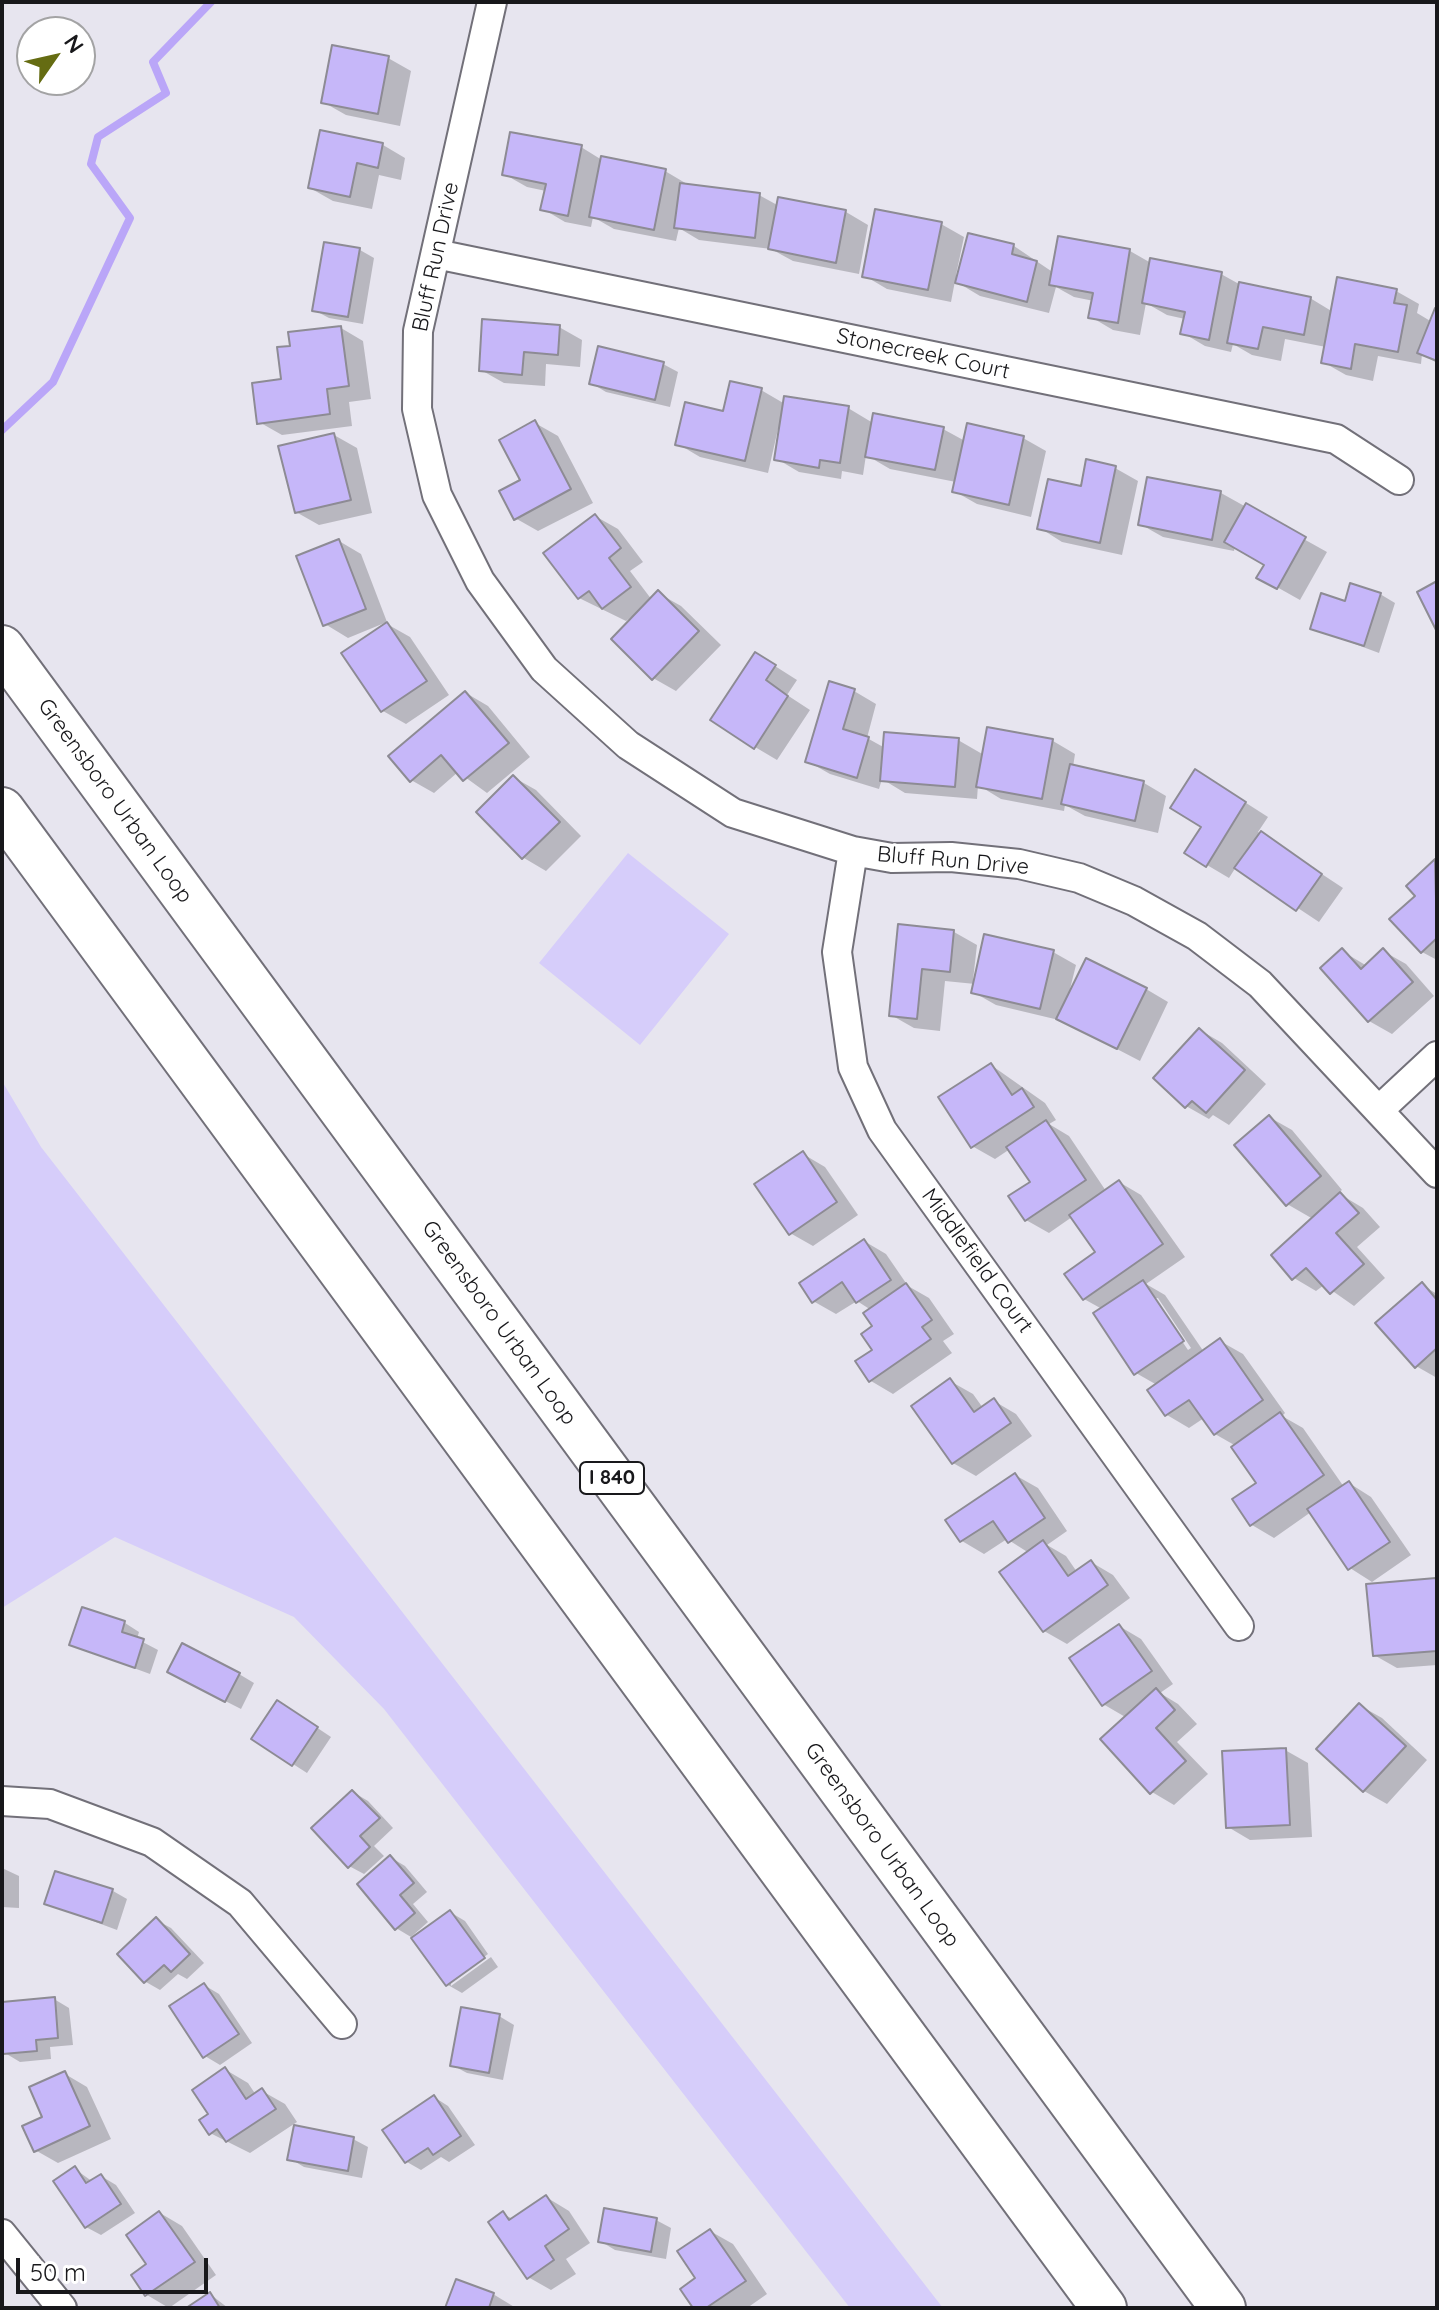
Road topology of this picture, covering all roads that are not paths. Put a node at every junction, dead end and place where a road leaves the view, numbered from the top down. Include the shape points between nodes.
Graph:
1 (492, 2) edge
2 (436, 254) junction
3 (1399, 480) dead end
4 (2, 648) edge
5 (2, 810) edge
6 (853, 851) junction
7 (1437, 1056) edge
8 (1379, 1110) junction
9 (1437, 1173) edge
10 (1239, 1626) dead end
11 (2, 1801) edge
12 (342, 2024) dead end
13 (2, 2234) edge
14 (62, 2308) edge
15 (1104, 2308) edge
16 (1223, 2308) edge

1 - 2 street, Bluff Run Drive
2 - 3 street, Stonecreek Court via 1336,439
2 - 6 street, Bluff Run Drive via 418,331 417,409 437,495 480,581 544,669 628,745 733,813
4 - 16 highway, Greensboro Urban Loop / I 840
5 - 15 highway
6 - 8 street, Bluff Run Drive via 1019,864 1079,878 1134,901 1197,936 1260,984
6 - 10 street, Middlefield Court via 837,952 853,1067 882,1130
7 - 8 street
8 - 9 street, Bluff Run Drive
11 - 12 street via 50,1804 152,1842 240,1903
13 - 14 street

